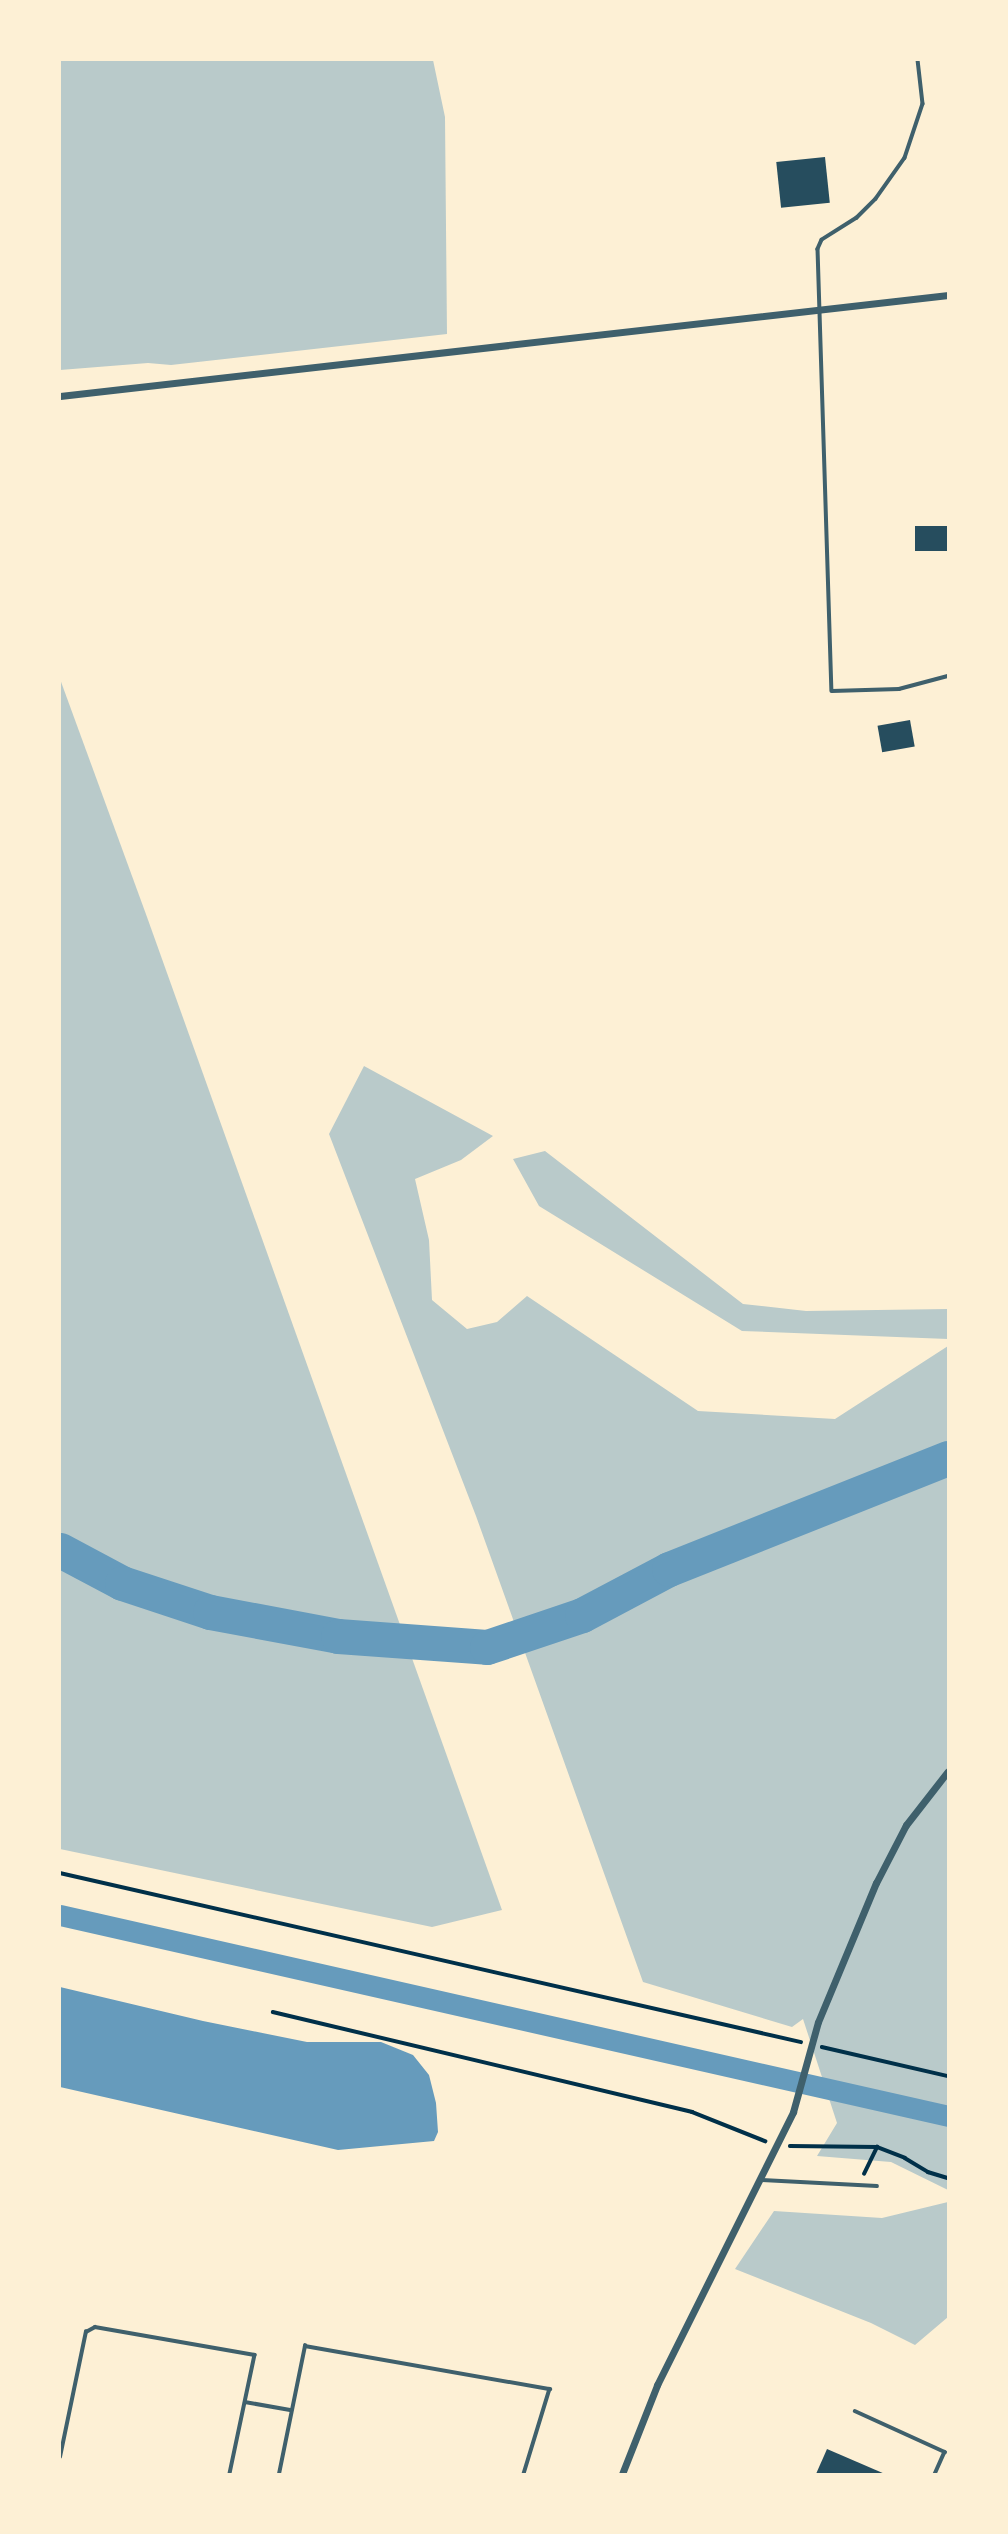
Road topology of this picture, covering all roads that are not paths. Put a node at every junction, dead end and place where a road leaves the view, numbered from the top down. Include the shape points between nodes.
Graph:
1 (918, 60) edge
2 (948, 295) edge
3 (821, 311) junction
4 (60, 396) edge
5 (948, 676) edge
6 (948, 1771) edge
7 (761, 2180) junction
8 (877, 2186) dead end
9 (245, 2402) junction
10 (291, 2410) junction
11 (855, 2410) dead end
12 (60, 2457) edge
13 (230, 2474) edge
14 (279, 2474) edge
15 (524, 2474) edge
16 (622, 2474) edge
17 (935, 2474) edge

1 - 3 lane via 923,104 905,158 876,199 857,218 822,240 818,249
2 - 3 street
3 - 4 street
3 - 5 lane via 832,691 899,689
6 - 7 street via 906,1825 886,1862 832,1988 793,2112
7 - 8 lane
7 - 16 street via 657,2385
9 - 10 lane
9 - 12 lane via 255,2354 89,2328
9 - 13 lane
10 - 14 lane
10 - 15 lane via 304,2346 550,2389
11 - 17 lane via 945,2452

